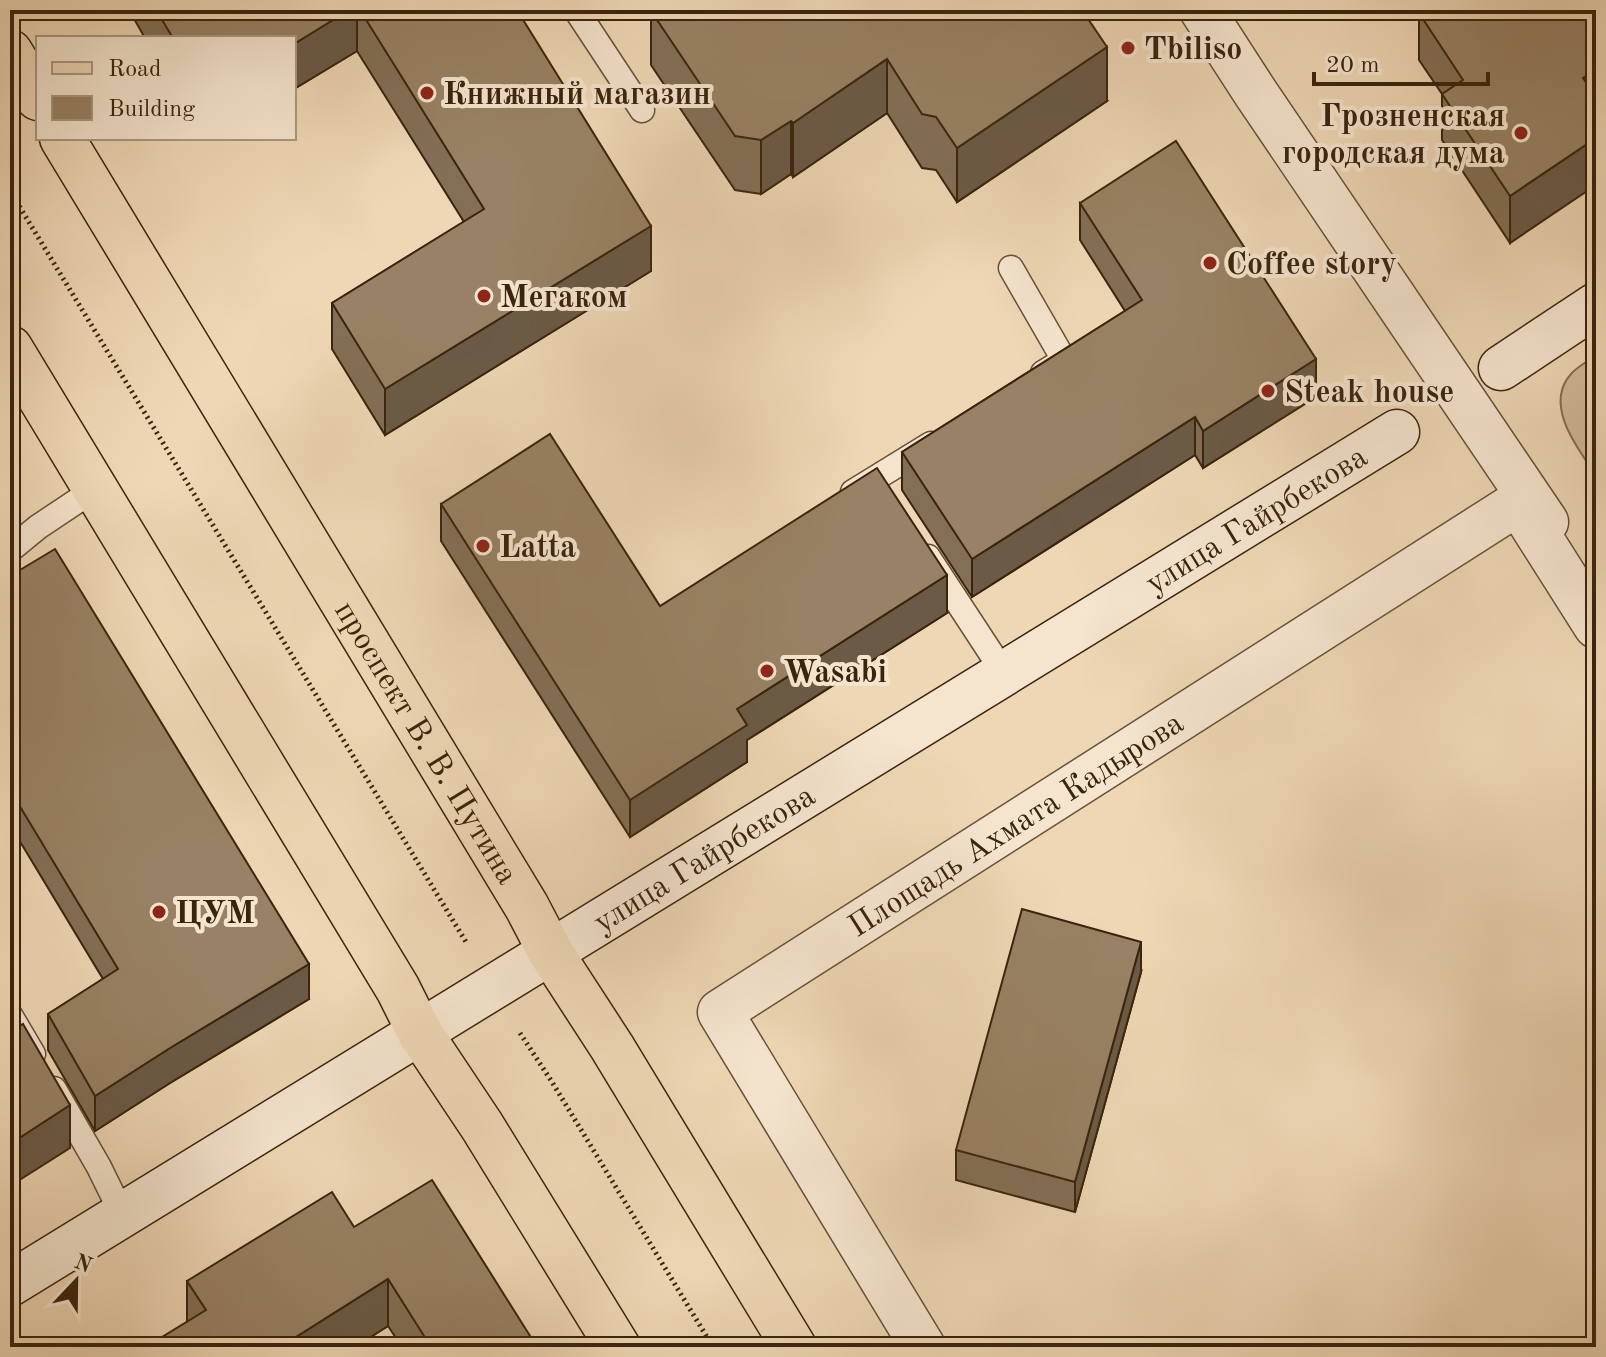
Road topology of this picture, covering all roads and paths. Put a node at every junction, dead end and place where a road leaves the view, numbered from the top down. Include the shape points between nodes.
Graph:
1 (576, 10) edge
2 (1202, 10) edge
3 (10, 52) edge
4 (36, 95) edge
5 (642, 110) dead end
6 (63, 140) edge
7 (10, 191) edge
8 (1011, 268) dead end
9 (1596, 305) edge
10 (10, 348) edge
11 (1501, 368) dead end
12 (1024, 385) edge
13 (1397, 432) dead end
14 (943, 436) edge
15 (95, 489) junction
16 (839, 501) edge
17 (920, 544) edge
18 (10, 550) edge
19 (1596, 596) edge
20 (1596, 626) edge
21 (1004, 673) junction
22 (551, 953) junction
23 (491, 989) junction
24 (10, 1015) edge
25 (420, 1033) junction
26 (123, 1216) junction
27 (10, 1284) edge
28 (618, 1347) edge
29 (713, 1347) edge
30 (794, 1347) edge
31 (923, 1347) edge

1 - 5 lane
2 - 19 street
3 - 4 main road
6 - 22 main road, проспект В. В. Путина
7 - 23 path
8 - 12 lane via 1064,360
9 - 11 street
10 - 15 main road
13 - 21 street, улица Гайрбекова
14 - 16 lane via 881,484
15 - 18 lane
15 - 25 main road
17 - 21 lane
20 - 31 street, Площадь Ахмата Кадырова via 1518,503 720,1012
21 - 22 street, улица Гайрбекова
22 - 23 street, улица Гайрбекова
22 - 30 main road, проспект В. В. Путина
23 - 25 street, улица Гайрбекова
23 - 29 path
24 - 26 lane
25 - 26 street, улица Гайрбекова
25 - 28 main road
26 - 27 street, улица Гайрбекова

